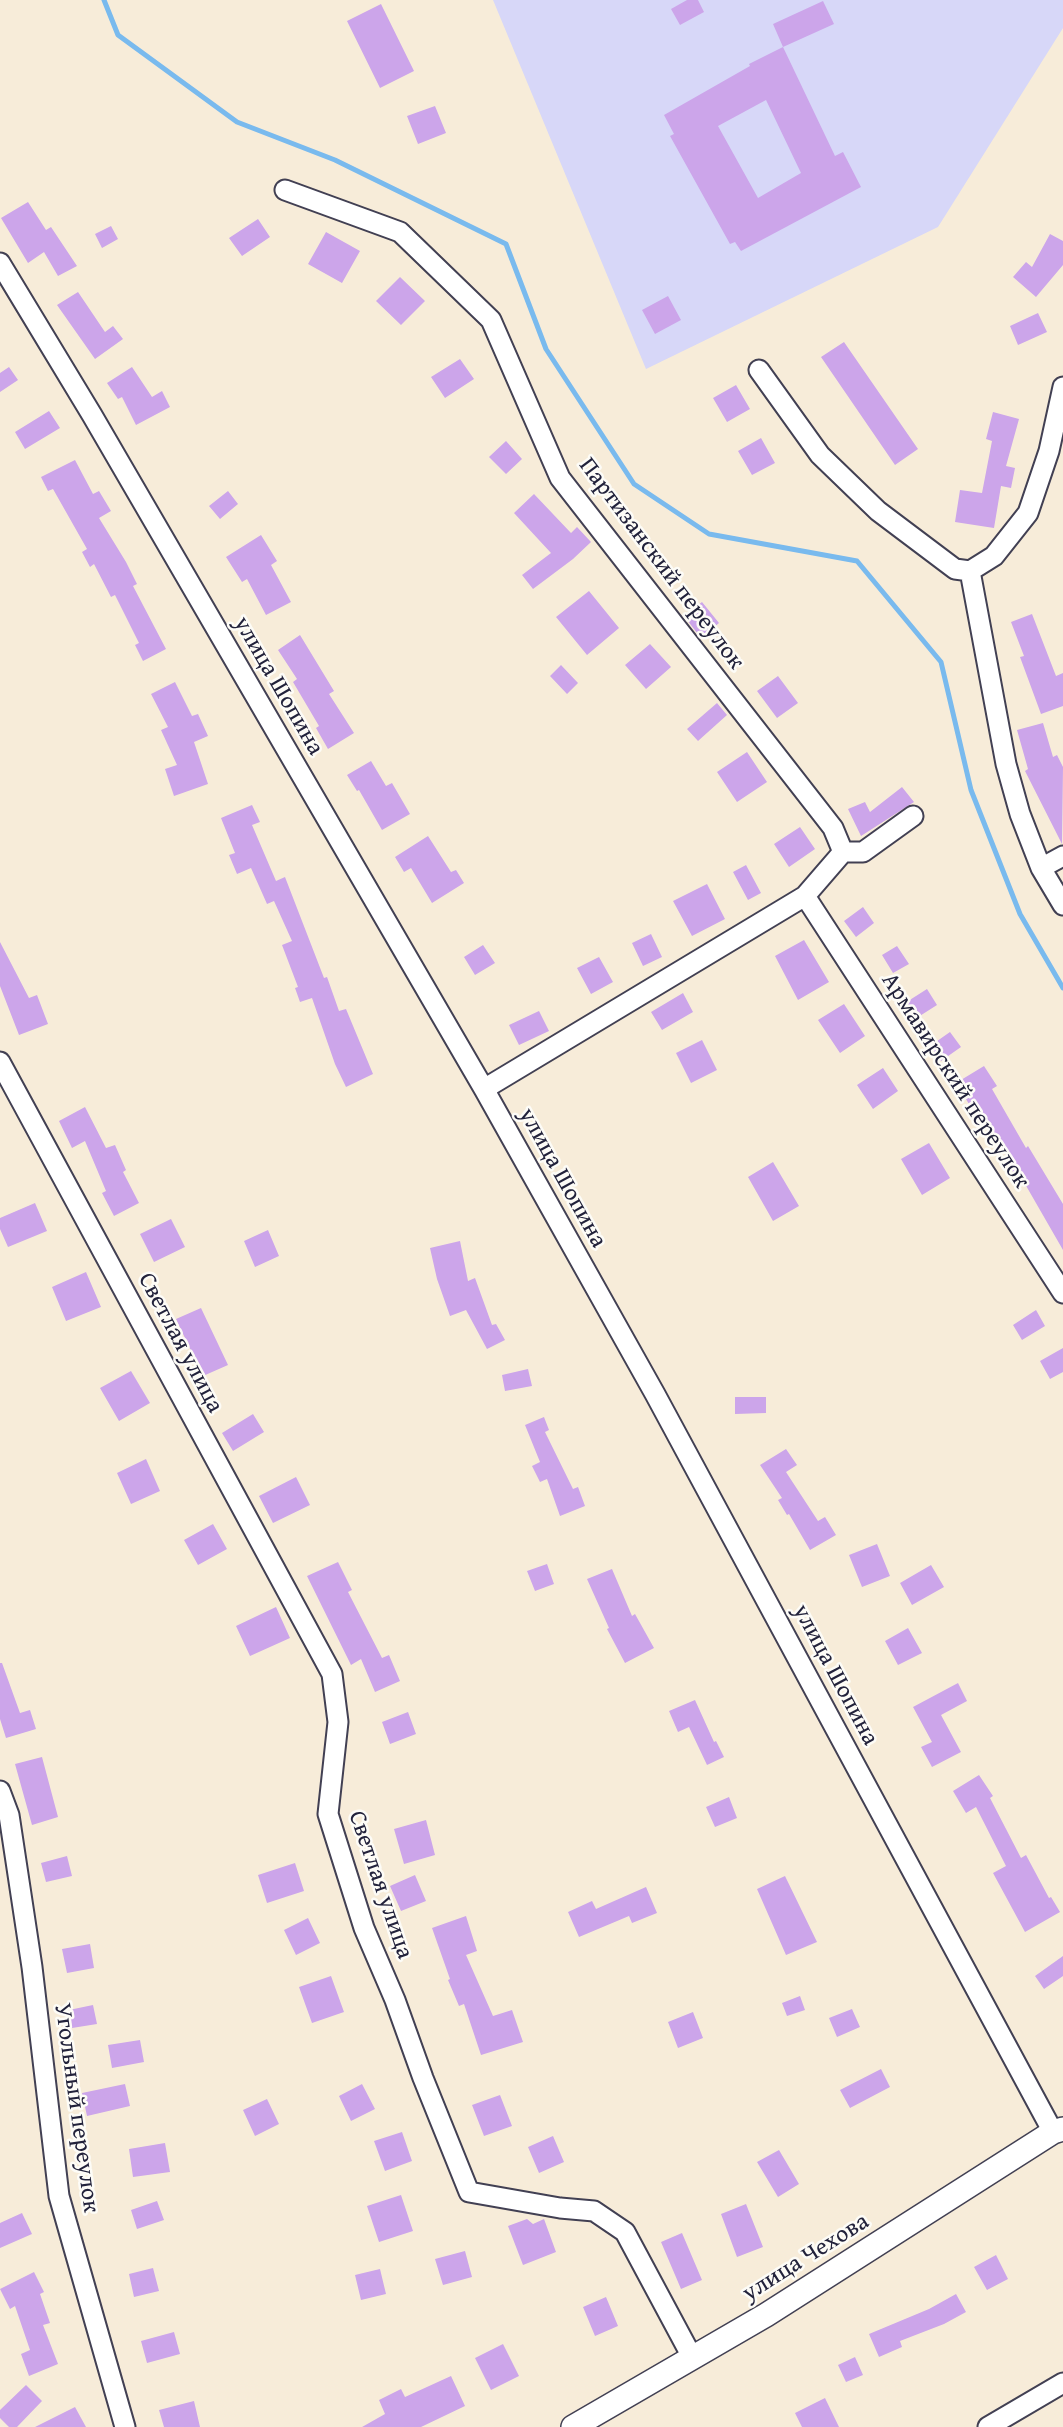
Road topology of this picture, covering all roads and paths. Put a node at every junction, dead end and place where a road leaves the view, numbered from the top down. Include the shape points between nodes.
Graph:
1 (285, 190) dead end
2 (0, 263) edge
3 (759, 370) dead end
4 (1063, 387) edge
5 (970, 571) junction
6 (913, 816) dead end
7 (843, 852) junction
8 (1063, 856) edge
9 (1041, 867) junction
10 (805, 896) junction
11 (1063, 905) edge
12 (0, 1062) edge
13 (484, 1089) junction
14 (1063, 1293) edge
15 (0, 1791) edge
16 (1058, 2130) edge
17 (692, 2357) junction
18 (1063, 2383) edge
19 (125, 2427) edge
20 (573, 2427) edge
21 (988, 2427) edge

1 - 7 street, Партизанский переулок via 400,232 491,320 560,478 833,828
2 - 13 street, улица Шопина
3 - 5 street via 820,455 878,511 956,569
4 - 5 street via 1049,451 1028,513 994,556
5 - 9 street via 1006,764
6 - 7 street via 863,852
7 - 10 street
8 - 9 street
9 - 11 street
10 - 13 street
10 - 14 street, Армавирский переулок
12 - 17 street, Светлая улица via 332,1674 338,1722 328,1814 364,1928 469,2192 594,2211 625,2232
13 - 16 street, улица Шопина
15 - 19 street, Угольный переулок via 9,1815 30,1954 59,2196
16 - 17 street, улица Чехова
17 - 20 street, улица Чехова
18 - 21 street

